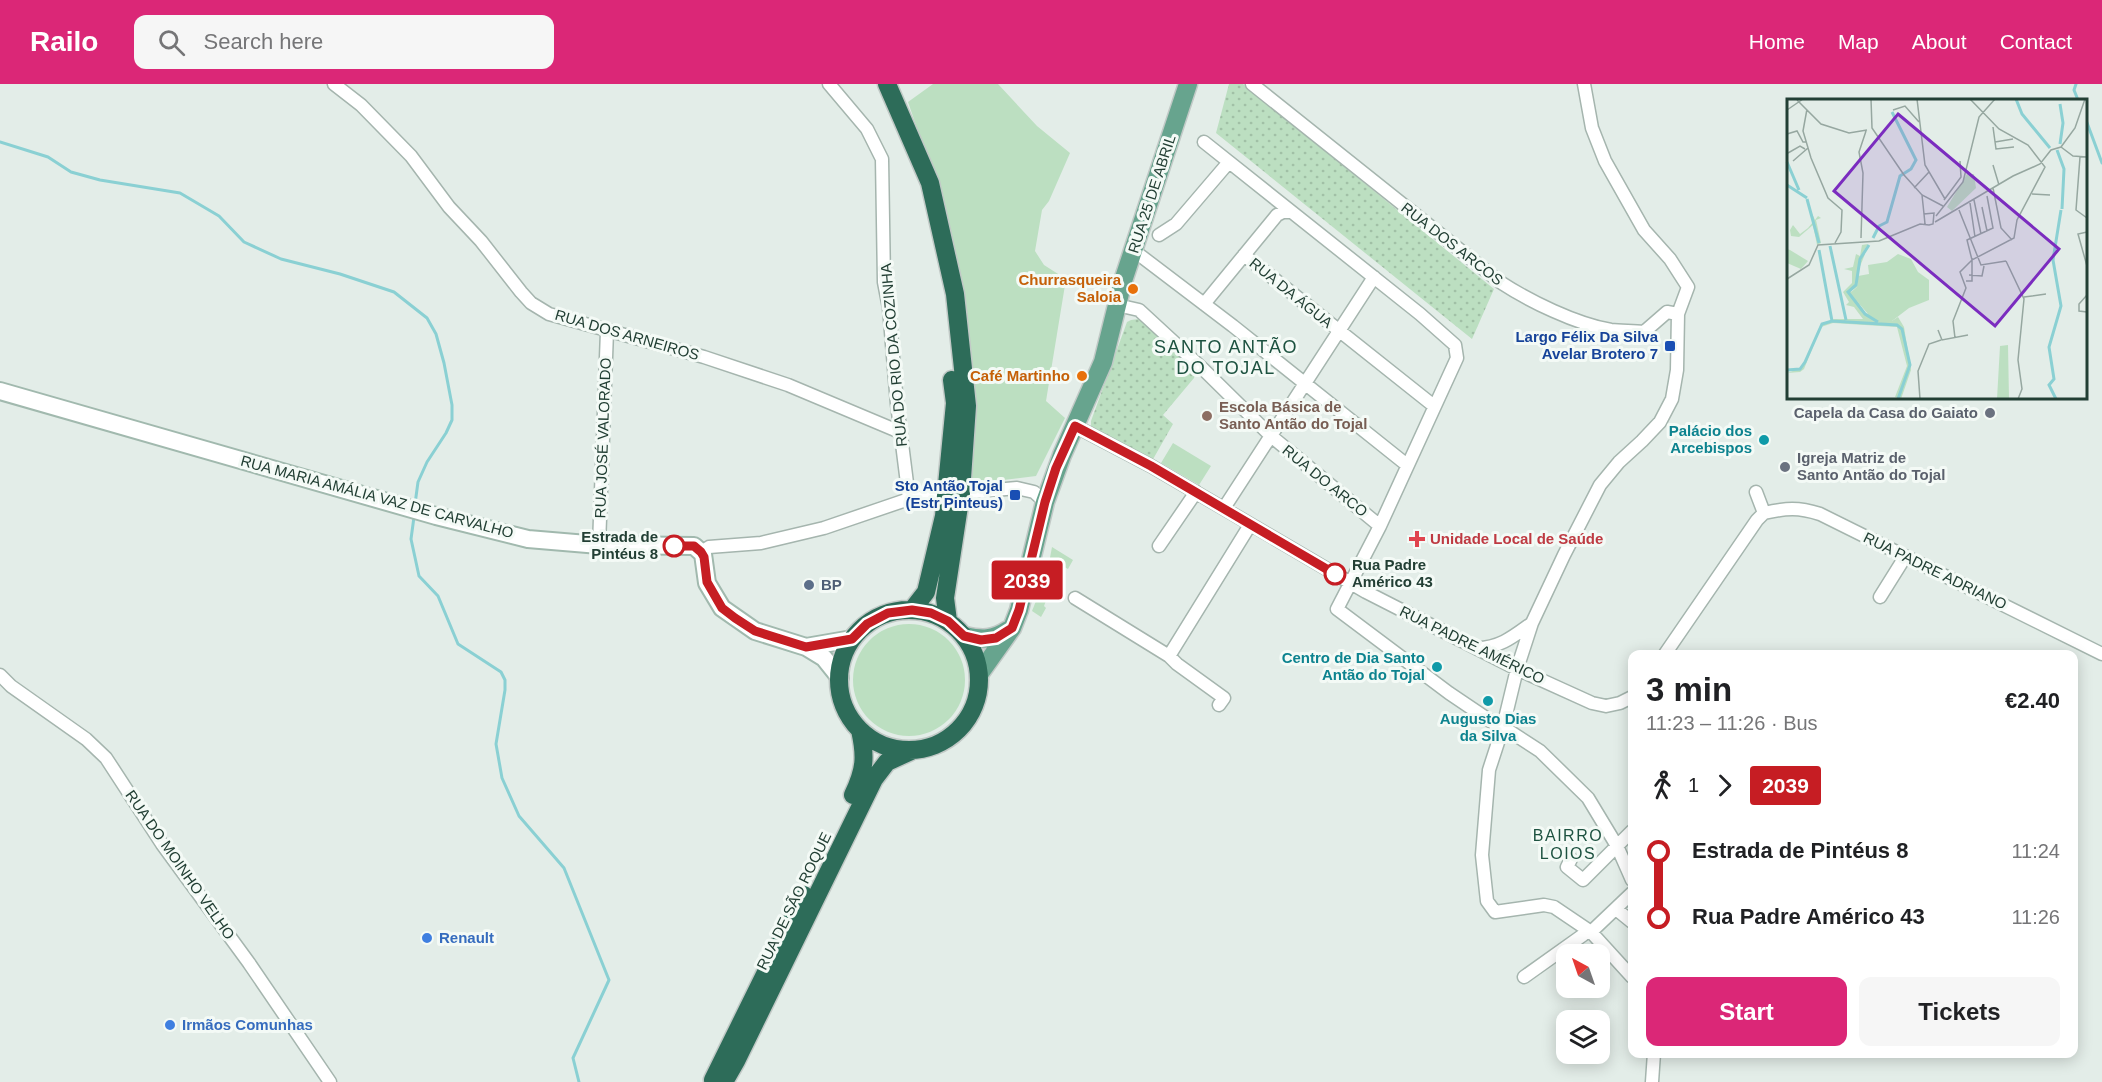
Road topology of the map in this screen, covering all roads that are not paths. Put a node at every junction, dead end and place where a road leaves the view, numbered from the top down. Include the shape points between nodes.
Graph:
1 (334, 84) edge
2 (829, 84) edge
3 (874, 84) edge
4 (887, 84) edge
5 (1188, 84) edge
6 (1252, 84) edge
7 (1584, 84) edge
8 (1204, 142) dead end
9 (1229, 162) junction
10 (1291, 212) junction
11 (1159, 236) dead end
12 (1133, 250) junction
13 (1244, 255) junction
14 (1374, 277) junction
15 (1117, 304) junction
16 (1204, 304) junction
17 (1678, 314) junction
18 (607, 331) junction
19 (1339, 331) junction
20 (1304, 384) junction
21 (0, 390) edge
22 (1434, 406) junction
23 (1075, 426) junction
24 (900, 432) junction
25 (1271, 436) junction
26 (1407, 465) junction
27 (1196, 492) junction
28 (1756, 492) dead end
29 (961, 493) junction
30 (933, 496) dead end
31 (909, 499) junction
32 (1045, 502) junction
33 (1224, 508) junction
34 (1764, 513) junction
35 (1250, 525) junction
36 (1380, 526) junction
37 (599, 545) junction
38 (1159, 546) dead end
39 (701, 552) junction
40 (1905, 557) junction
41 (1352, 584) junction
42 (1880, 597) dead end
43 (1075, 598) dead end
44 (912, 610) junction
45 (948, 621) junction
46 (1532, 623) junction
47 (1012, 628) junction
48 (964, 636) junction
49 (852, 639) junction
50 (1508, 641) junction
51 (806, 647) junction
52 (1476, 648) junction
53 (1668, 650) edge
54 (2102, 654) edge
55 (1169, 656) junction
56 (1505, 663) junction
57 (1517, 669) junction
58 (980, 673) junction
59 (0, 675) edge
60 (840, 678) junction
61 (1628, 699) edge
62 (1219, 705) dead end
63 (1503, 727) junction
64 (860, 730) junction
65 (912, 750) junction
66 (1628, 835) edge
67 (1617, 846) junction
68 (1571, 859) dead end
69 (1628, 871) edge
70 (1628, 897) edge
71 (1616, 909) junction
72 (1628, 919) edge
73 (1589, 931) junction
74 (1628, 973) edge
75 (1524, 977) dead end
76 (1654, 1058) edge
77 (330, 1082) edge
78 (712, 1082) edge
79 (724, 1082) edge
80 (1652, 1082) edge

1 - 18 street, RUA DOS ARNEIROS via 361,105 411,156 531,303 549,314
2 - 24 street, RUA DO RIO DA COZINHA via 867,129 882,159 884,282
3 - 44 highway via 918,184 943,293 954,403 944,516 926,592
4 - 29 highway via 930,183 955,294 967,406
5 - 12 main road, RUA 25 DE ABRIL
6 - 17 street, RUA DOS ARCOS via 1519,295 1566,316 1610,329 1644,332 1667,312
7 - 17 street via 1592,128 1605,161 1644,230 1688,287
8 - 9 street
9 - 10 street
9 - 11 street via 1176,224
10 - 13 street via 1277,215
10 - 14 street
12 - 15 main road, RUA 25 DE ABRIL
12 - 16 street
13 - 16 street
13 - 19 street, RUA DA ÁGUA
14 - 19 street
14 - 22 street via 1457,349 1457,358
15 - 23 main road, RUA 25 DE ABRIL via 1103,362
15 - 25 street, RUA DO ARCO via 1139,310
16 - 20 street
17 - 46 street via 1672,399 1660,422 1600,485
18 - 24 street, RUA DOS ARNEIROS via 788,385
18 - 37 street, RUA JOSÉ VALORADO
19 - 20 street
19 - 22 street, RUA DA ÁGUA
20 - 25 street
20 - 26 street
21 - 37 street, RUA MARIA AMÁLIA VAZ DE CARVALHO via 436,516 528,539
22 - 26 street
23 - 27 street, RUA PADRE AMÉRICO
23 - 32 main road, RUA 25 DE ABRIL
24 - 31 street, RUA DO RIO DA COZINHA
25 - 33 street
25 - 36 street, RUA DO ARCO
26 - 36 street
27 - 33 street, RUA PADRE AMÉRICO
27 - 38 street
28 - 34 street
29 - 32 street via 1017,488 1034,492
29 - 45 highway via 945,598
30 - 31 street, RUA MARIA AMÁLIA VAZ DE CARVALHO
31 - 39 street, RUA MARIA AMÁLIA VAZ DE CARVALHO via 824,528 761,543 709,547
32 - 47 main road, RUA 25 DE ABRIL
33 - 35 street, RUA PADRE AMÉRICO
34 - 40 street, RUA PADRE ADRIANO via 1789,508 1820,514
34 - 53 street
35 - 41 street, RUA PADRE AMÉRICO
35 - 55 street
36 - 41 street
37 - 39 street, RUA MARIA AMÁLIA VAZ DE CARVALHO via 688,546
39 - 51 street via 707,582 722,608 755,631
40 - 42 street
40 - 54 street, RUA PADRE ADRIANO
41 - 52 street, RUA PADRE AMÉRICO
41 - 63 street via 1337,609 1449,693
43 - 55 street
44 - 45 highway
44 - 49 highway via 888,613 867,624
45 - 48 highway
46 - 50 street
46 - 57 street
47 - 48 main road via 996,638
47 - 58 main road, RUA 25 DE ABRIL
48 - 58 highway
49 - 51 street
49 - 60 highway via 841,664
50 - 52 street
50 - 56 street
51 - 60 street via 824,658
52 - 56 street, RUA PADRE AMÉRICO
55 - 62 street via 1224,698
56 - 57 street, RUA PADRE AMÉRICO
57 - 61 street, RUA PADRE AMÉRICO via 1592,703 1606,706
57 - 63 street
58 - 65 highway via 977,699 968,719 953,735 934,746
59 - 77 street, RUA DO MOINHO VELHO via 106,758
60 - 64 highway via 846,711
63 - 67 street via 1540,751 1588,798
63 - 73 street via 1489,770 1482,855 1487,901 1495,912 1554,907
64 - 65 highway via 876,742
64 - 78 highway, RUA DE SÃO ROQUE via 865,753 863,775
65 - 79 highway, RUA DE SÃO ROQUE via 887,762 874,779
66 - 67 street
67 - 68 street via 1584,880 1567,867
67 - 69 street
70 - 71 street
71 - 72 street
71 - 73 street
73 - 74 street
73 - 75 street
76 - 80 street

